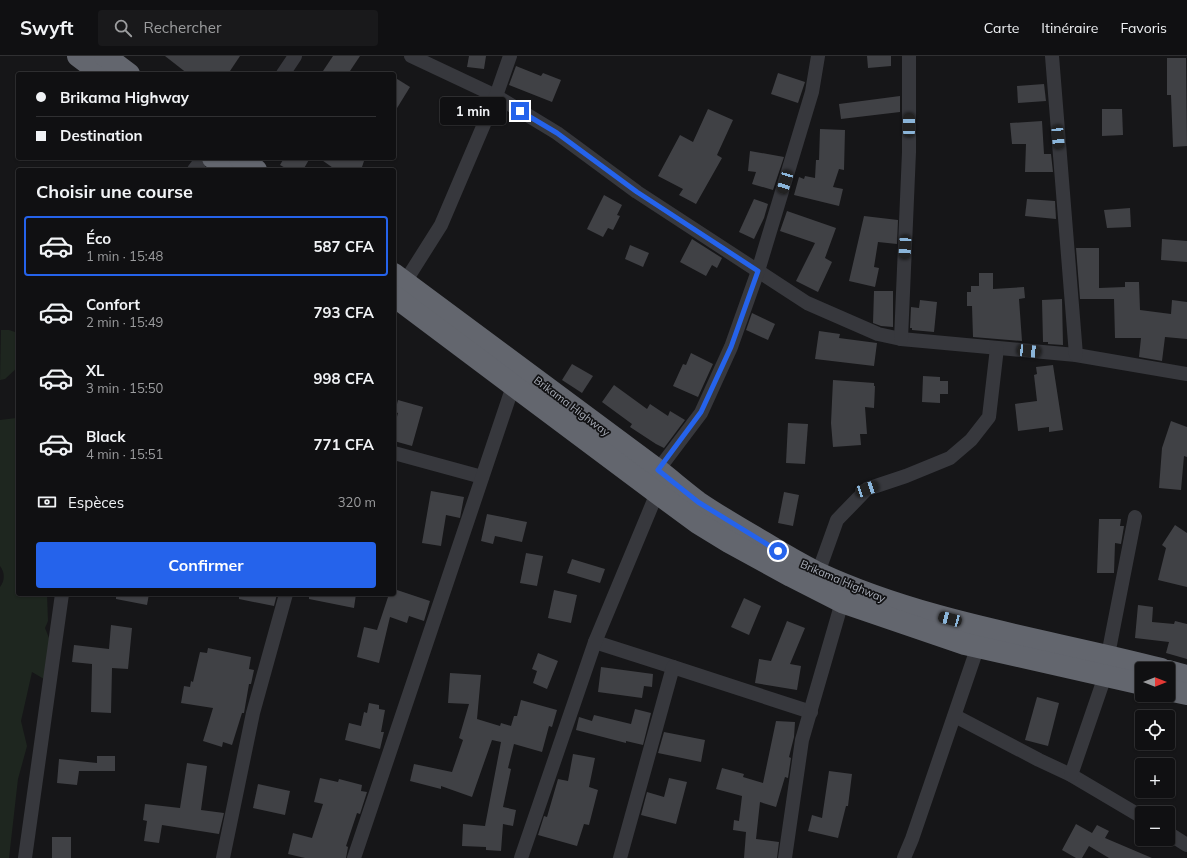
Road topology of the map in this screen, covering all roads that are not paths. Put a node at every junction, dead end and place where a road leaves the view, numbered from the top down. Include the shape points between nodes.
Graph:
1 (78, 56) edge
2 (105, 56) edge
3 (295, 56) edge
4 (411, 56) edge
5 (510, 56) edge
6 (818, 56) edge
7 (909, 56) edge
8 (1052, 56) edge
9 (99, 72) edge
10 (126, 72) edge
11 (284, 72) edge
12 (496, 96) junction
13 (216, 160) edge
14 (243, 160) edge
15 (226, 168) edge
16 (253, 168) edge
17 (758, 271) junction
18 (398, 284) edge
19 (900, 339) junction
20 (997, 348) junction
21 (1076, 355) junction
22 (1187, 374) edge
23 (513, 386) junction
24 (396, 454) edge
25 (658, 470) junction
26 (482, 477) junction
27 (657, 493) junction
28 (1135, 517) dead end
29 (818, 573) junction
30 (62, 596) edge
31 (285, 596) edge
32 (842, 602) junction
33 (595, 642) junction
34 (978, 646) junction
35 (1107, 665) junction
36 (673, 667) junction
37 (1135, 667) edge
38 (1175, 672) edge
39 (1187, 675) edge
40 (1135, 680) edge
41 (1175, 691) edge
42 (1187, 694) edge
43 (810, 712) junction
44 (955, 716) junction
45 (1071, 775) junction
46 (1135, 813) edge
47 (1175, 837) edge
48 (1187, 844) edge
49 (25, 858) edge
50 (223, 858) edge
51 (354, 858) edge
52 (520, 858) edge
53 (620, 858) edge
54 (785, 858) edge
55 (904, 858) edge

1 - 9 highway
2 - 10 highway
3 - 11 street
4 - 12 street
5 - 12 street
6 - 17 street via 812,92
7 - 19 street via 909,152
8 - 21 street
12 - 17 street via 557,133 637,192
12 - 18 street via 440,225
13 - 15 highway
14 - 16 highway
17 - 19 street via 807,303 878,334
17 - 25 street via 731,347 701,412
18 - 23 highway, Brikama Highway
18 - 25 highway, Brikama Highway
19 - 20 street
20 - 21 street
20 - 29 street via 989,417 971,440 950,458 867,489 837,520
21 - 22 street
23 - 26 street
23 - 27 highway, Brikama Highway
24 - 26 street
25 - 29 highway, Brikama Highway via 698,502
26 - 51 street
27 - 32 highway, Brikama Highway via 729,542
27 - 33 street
28 - 35 street
29 - 35 highway, Brikama Highway via 920,611
30 - 49 street
31 - 50 street via 253,713
32 - 34 highway, Brikama Highway via 965,644
32 - 43 street
33 - 36 street
33 - 52 street
34 - 35 highway, Brikama Highway
34 - 44 street
35 - 37 highway, Brikama Highway
35 - 40 highway, Brikama Highway
35 - 45 street
36 - 43 street
36 - 53 street
38 - 39 highway
41 - 42 highway
43 - 54 street via 802,740
44 - 45 street
44 - 55 street
45 - 46 street
47 - 48 street

